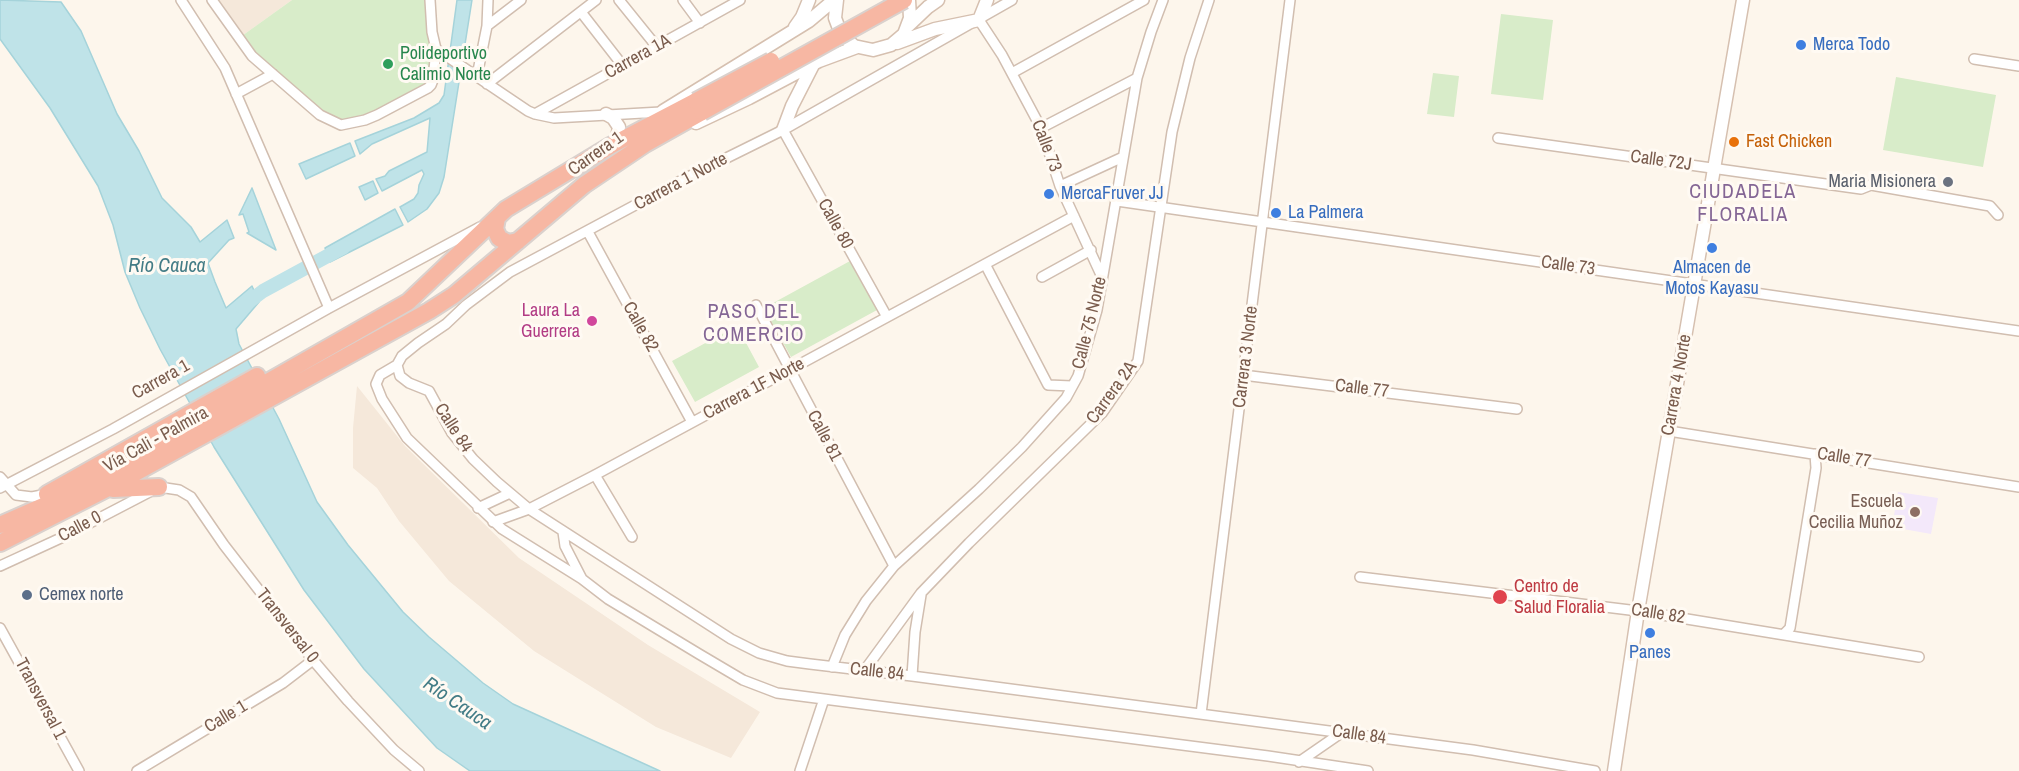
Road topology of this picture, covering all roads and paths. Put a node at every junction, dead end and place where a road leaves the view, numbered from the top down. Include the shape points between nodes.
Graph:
1 (181, 0) edge
2 (212, 0) edge
3 (430, 0) edge
4 (488, 0) edge
5 (520, 0) edge
6 (596, 0) edge
7 (619, 0) edge
8 (683, 0) edge
9 (809, 0) edge
10 (835, 0) edge
11 (882, 0) edge
12 (904, 0) edge
13 (909, 0) edge
14 (938, 0) edge
15 (987, 0) edge
16 (1012, 0) edge
17 (1144, 0) edge
18 (1163, 0) edge
19 (1209, 0) edge
20 (1290, 0) edge
21 (1743, 0) edge
22 (737, 1) edge
23 (581, 12) junction
24 (979, 20) junction
25 (700, 22) junction
26 (487, 26) junction
27 (908, 27) junction
28 (788, 34) junction
29 (894, 44) junction
30 (657, 47) junction
31 (857, 47) junction
32 (436, 49) junction
33 (1974, 59) dead end
34 (814, 63) junction
35 (623, 66) junction
36 (2019, 66) edge
37 (1012, 73) junction
38 (273, 74) junction
39 (477, 76) junction
40 (1137, 78) junction
41 (487, 84) junction
42 (236, 94) junction
43 (699, 107) junction
44 (661, 112) junction
45 (535, 114) junction
46 (606, 114) junction
47 (1041, 128) junction
48 (783, 130) junction
49 (1498, 138) dead end
50 (645, 144) junction
51 (610, 146) junction
52 (1123, 157) junction
53 (1714, 169) junction
54 (1060, 186) junction
55 (1117, 201) junction
56 (1161, 207) junction
57 (1998, 215) dead end
58 (1074, 216) junction
59 (497, 218) junction
60 (1263, 222) junction
61 (588, 232) junction
62 (518, 241) junction
63 (1090, 250) junction
64 (985, 264) junction
65 (1042, 277) dead end
66 (1102, 278) junction
67 (1694, 284) junction
68 (756, 305) dead end
69 (329, 308) junction
70 (887, 318) junction
71 (2019, 331) edge
72 (319, 356) junction
73 (397, 365) junction
74 (789, 370) junction
75 (1243, 375) junction
76 (1072, 387) junction
77 (1517, 408) dead end
78 (692, 422) junction
79 (1669, 431) junction
80 (1815, 454) junction
81 (134, 460) junction
82 (595, 475) junction
83 (2, 483) edge
84 (159, 487) junction
85 (2019, 487) edge
86 (106, 489) junction
87 (510, 493) junction
88 (47, 494) junction
89 (478, 508) junction
90 (529, 509) junction
91 (493, 522) junction
92 (0, 524) edge
93 (563, 532) junction
94 (632, 537) dead end
95 (0, 543) edge
96 (0, 566) edge
97 (894, 566) junction
98 (1360, 577) dead end
99 (582, 579) junction
100 (921, 593) junction
101 (1638, 611) junction
102 (0, 628) edge
103 (1784, 634) junction
104 (1919, 657) dead end
105 (313, 660) junction
106 (832, 668) junction
107 (864, 671) junction
108 (912, 676) junction
109 (824, 699) junction
110 (1201, 714) junction
111 (1341, 733) junction
112 (1299, 762) junction
113 (79, 771) edge
114 (137, 771) edge
115 (419, 771) edge
116 (800, 771) edge
117 (1368, 771) edge
118 (1595, 771) edge
119 (1614, 771) edge

1 - 42 street via 225,68
2 - 38 street via 252,56
3 - 32 street
4 - 26 street
5 - 26 street
6 - 23 street
7 - 30 street
8 - 25 street
9 - 28 street
10 - 28 street
10 - 31 street via 837,26 845,39
11 - 43 highway, Carrera 1, bridge
12 - 43 highway, Carrera 1, bridge
13 - 27 street
14 - 27 street
15 - 24 street
16 - 24 street, Carrera 1 Norte
17 - 37 street
18 - 40 street, Calle 75 Norte
19 - 56 street, Carrera 2A via 1176,113
20 - 60 street, Carrera 3 Norte
21 - 53 street, Carrera 4 Norte
22 - 25 street, Carrera 1A
23 - 35 street
23 - 41 street
24 - 29 street via 935,29
24 - 37 street, Calle 73
24 - 48 street, Carrera 1 Norte
25 - 30 street, Carrera 1A
26 - 39 street
27 - 29 street
28 - 44 street
29 - 31 street via 876,50
30 - 35 street, Carrera 1A
31 - 34 street
32 - 38 street via 434,80 428,88 377,115 341,125 320,115
32 - 39 street
33 - 36 street
34 - 48 street
34 - 50 street via 721,112
35 - 45 street, Carrera 1A
37 - 47 street, Calle 73
38 - 42 street
39 - 41 street
40 - 47 street
40 - 52 street, Calle 75 Norte
41 - 45 street
42 - 69 street
43 - 50 highway, Carrera 1
43 - 51 highway, Carrera 1
44 - 46 street
44 - 51 street
45 - 46 street via 554,118
46 - 51 street via 619,127
47 - 54 street, Calle 73
48 - 61 street, Carrera 1 Norte
48 - 70 street, Calle 80
49 - 53 street, Calle 72J
50 - 62 highway, Carrera 1 via 584,185
51 - 59 highway, Carrera 1
52 - 54 street
52 - 55 street, Calle 75 Norte
53 - 57 street, Calle 72J via 1861,189 1871,185 1990,206
53 - 67 street, Carrera 4 Norte
54 - 58 street, Calle 73
55 - 56 street, Calle 73
55 - 66 street, Calle 75 Norte
56 - 60 street, Calle 73
56 - 100 street, Carrera 2A via 1138,361 1102,413
58 - 63 street, Calle 73
58 - 64 street, Carrera 1F Norte
59 - 62 highway via 495,229 499,238 508,243
59 - 69 street, Carrera 1
59 - 72 highway, Carrera 1 via 408,302
60 - 67 street, Calle 73
60 - 75 street, Carrera 3 Norte
61 - 73 street, Carrera 1 Norte via 510,272 402,356
61 - 78 street, Calle 82
62 - 72 highway, Carrera 1 via 429,311
63 - 65 street
63 - 66 street, Calle 73
64 - 70 street, Carrera 1F Norte
64 - 76 street via 1048,385
66 - 76 street, Calle 75 Norte via 1086,351
67 - 71 street, Calle 73
67 - 79 street, Carrera 4 Norte
68 - 74 street, Calle 81
69 - 83 street, Carrera 1 via 113,429
70 - 74 street, Carrera 1F Norte
72 - 81 highway, Vía Cali - Palmira
72 - 81 highway
73 - 87 street, Calle 84 via 400,376 429,391 452,433
73 - 89 street, Calle 84 via 377,379 381,399 407,438
74 - 78 street, Carrera 1F Norte
74 - 97 street, Calle 81
75 - 77 street, Calle 77
75 - 110 street, Carrera 3 Norte
76 - 97 street, Calle 75 Norte via 1022,447
78 - 82 street, Carrera 1F Norte
79 - 80 street, Calle 77
79 - 101 street, Carrera 4 Norte
80 - 85 street, Calle 77
80 - 103 street via 1790,628
81 - 86 highway, Vía Cali - Palmira
81 - 88 highway
81 - 92 highway, Vía Cali - Palmira via 75,492
82 - 90 street, Carrera 1F Norte
82 - 94 street
83 - 88 street via 16,495
84 - 86 highway
84 - 96 street, Calle 0
84 - 105 street, Transversal 0 via 174,488 191,497
86 - 95 highway, Vía Cali - Palmira
87 - 89 street
87 - 90 street, Calle 84
88 - 92 highway
89 - 91 street, Calle 84
90 - 91 street, Carrera 1F Norte
90 - 93 street, Calle 84
91 - 99 street, Calle 84 via 534,552
93 - 99 street via 565,546
93 - 106 street, Calle 84 via 731,639 759,653
97 - 106 street, Calle 75 Norte via 845,635
98 - 101 street, Calle 82
99 - 109 street, Calle 84 via 608,599 743,680 777,693
100 - 107 street, Carrera 2A
100 - 108 street
101 - 103 street, Calle 82
101 - 119 street, Carrera 4 Norte
102 - 113 street, Transversal 1
103 - 104 street, Calle 82
105 - 114 street, Calle 1 via 283,683
105 - 115 street, Transversal 0 via 372,728
106 - 107 street, Calle 84
107 - 108 street, Calle 84
108 - 110 street, Calle 84
109 - 112 street, Calle 84
109 - 116 street
110 - 111 street, Calle 84
111 - 112 street
111 - 118 street, Calle 84
112 - 117 street, Calle 84

